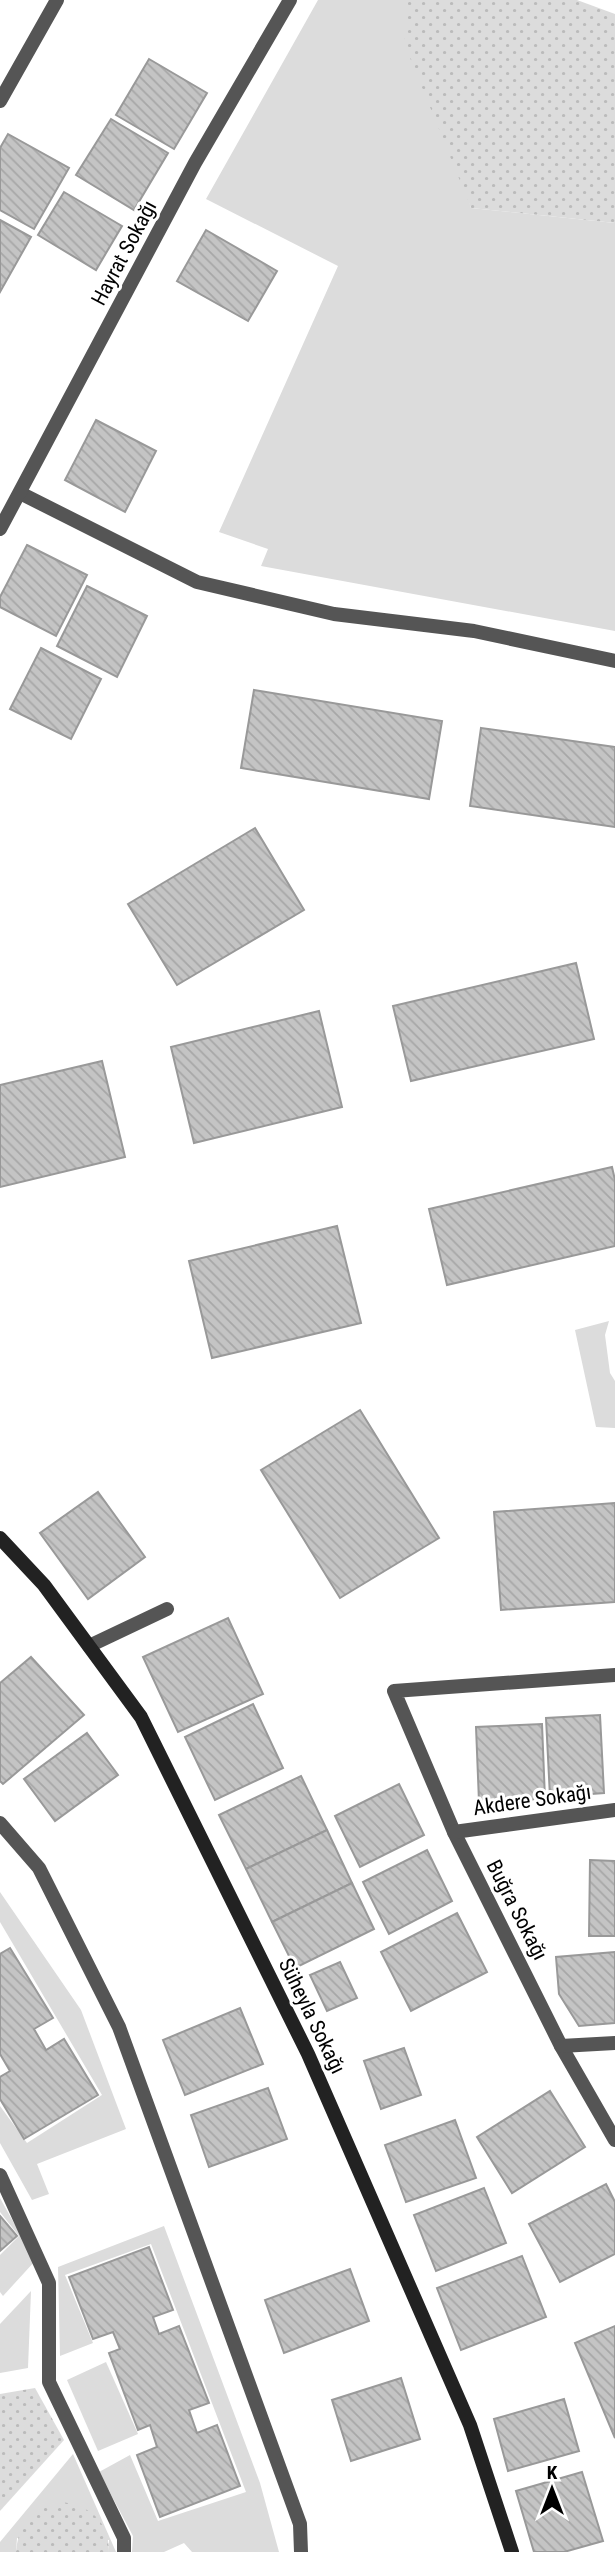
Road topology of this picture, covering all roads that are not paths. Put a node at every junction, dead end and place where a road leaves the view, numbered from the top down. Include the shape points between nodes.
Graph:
1 (57, 0) edge
2 (290, 0) edge
3 (0, 101) edge
4 (20, 493) junction
5 (0, 529) edge
6 (615, 661) edge
7 (0, 1538) edge
8 (167, 1609) dead end
9 (89, 1646) junction
10 (615, 1675) edge
11 (615, 1810) edge
12 (0, 1823) edge
13 (454, 1832) junction
14 (615, 2043) edge
15 (561, 2046) junction
16 (615, 2140) edge
17 (0, 2175) edge
18 (124, 2552) edge
19 (301, 2552) edge
20 (512, 2552) edge

1 - 3 street
2 - 4 street, Hayrat Sokağı via 195,163
4 - 5 street, Hayrat Sokağı
4 - 6 street via 197,582 334,614 474,631
7 - 9 street, Süheyla Sokağı
8 - 9 street
9 - 20 street, Süheyla Sokağı via 141,1717 308,2054 470,2424
10 - 13 street, Buğra Sokağı via 394,1691
11 - 13 street, Akdere Sokağı
12 - 19 street via 39,1868 120,2027 300,2524
13 - 15 street, Buğra Sokağı
14 - 15 street
15 - 16 street, Buğra Sokağı
17 - 18 street via 49,2283 49,2382 124,2538

